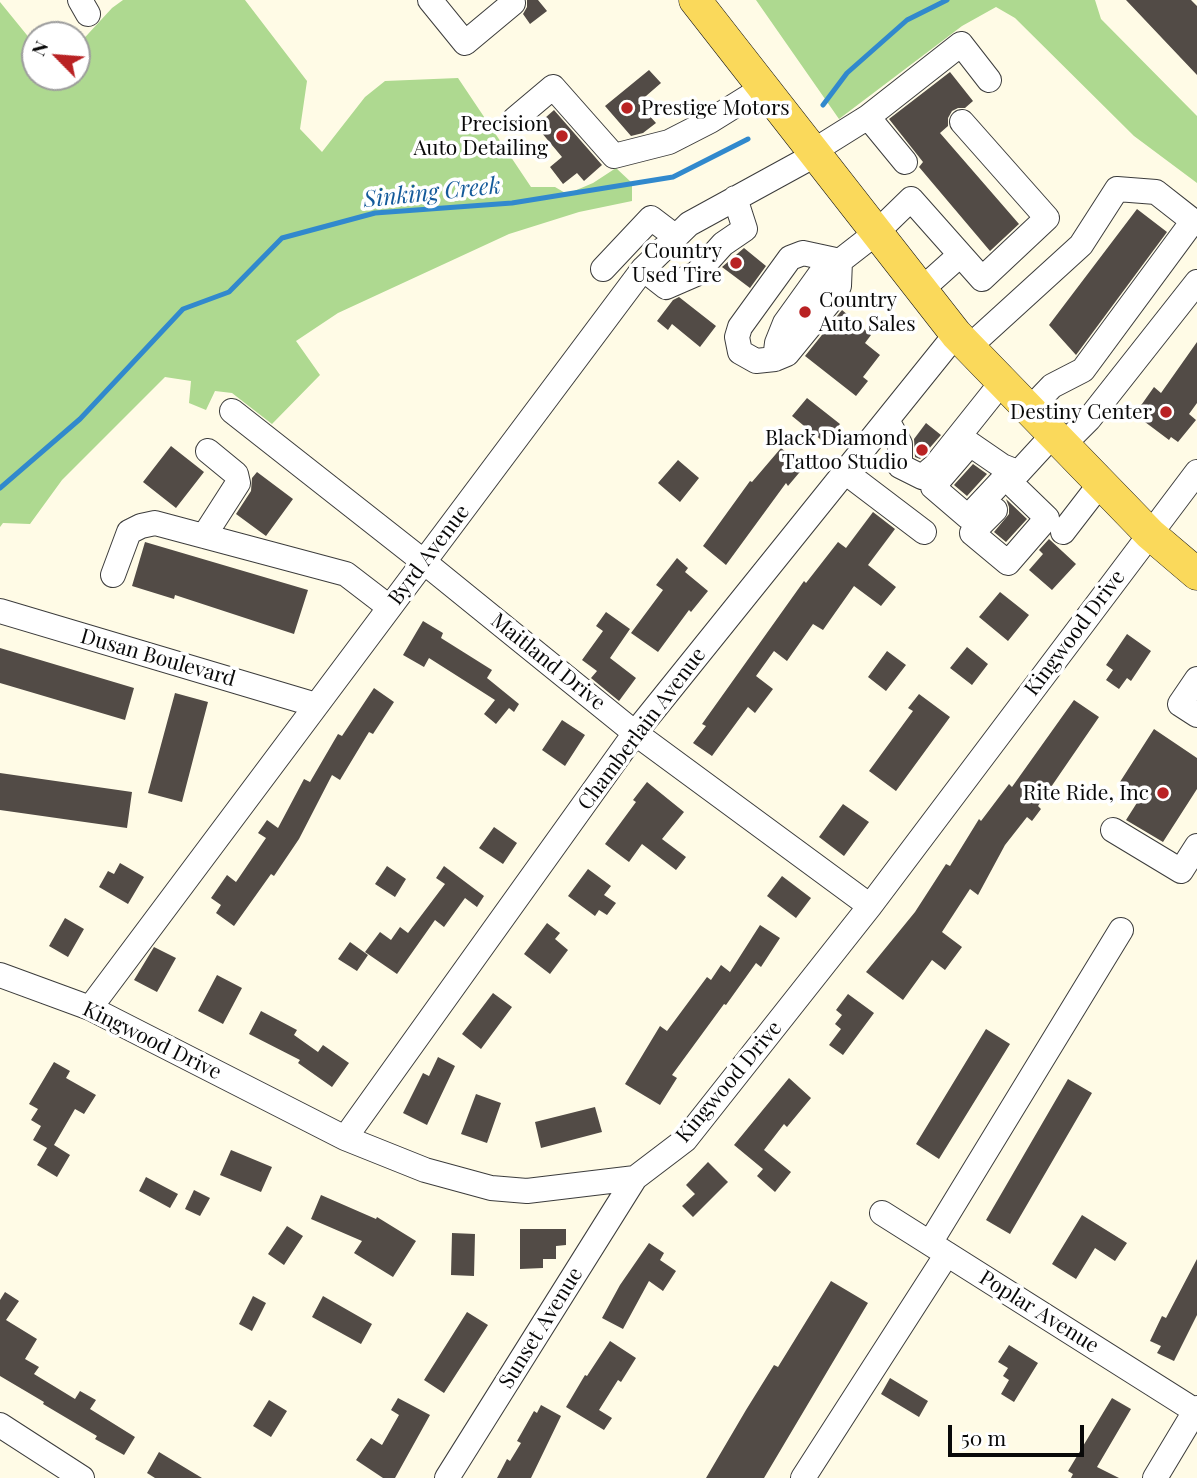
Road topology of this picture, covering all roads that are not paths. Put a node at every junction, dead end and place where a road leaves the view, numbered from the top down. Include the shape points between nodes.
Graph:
1 (430, 0) edge
2 (695, 0) edge
3 (513, 3) dead end
4 (989, 80) dead end
5 (763, 88) junction
6 (868, 117) junction
7 (515, 119) dead end
8 (962, 122) dead end
9 (813, 153) junction
10 (905, 162) dead end
11 (735, 198) junction
12 (876, 233) junction
13 (676, 237) junction
14 (960, 255) junction
15 (836, 260) junction
16 (643, 269) junction
17 (603, 270) dead end
18 (1197, 282) edge
19 (921, 290) junction
20 (963, 341) junction
21 (1002, 382) junction
22 (1029, 410) junction
23 (232, 411) dead end
24 (887, 420) junction
25 (1058, 440) junction
26 (208, 451) dead end
27 (845, 472) junction
28 (1197, 472) edge
29 (1015, 477) dead end
30 (1100, 484) junction
31 (924, 532) dead end
32 (1063, 532) dead end
33 (1150, 534) junction
34 (204, 536) junction
35 (424, 562) junction
36 (1197, 574) edge
37 (113, 575) dead end
38 (389, 607) junction
39 (0, 611) edge
40 (1197, 679) edge
41 (316, 705) junction
42 (1197, 715) edge
43 (635, 733) junction
44 (1113, 830) dead end
45 (1197, 846) edge
46 (870, 906) junction
47 (1121, 930) dead end
48 (0, 975) edge
49 (90, 1008) junction
50 (345, 1138) junction
51 (635, 1178) junction
52 (881, 1213) dead end
53 (938, 1249) junction
54 (1196, 1411) edge
55 (0, 1425) edge
56 (82, 1478) edge
57 (447, 1478) edge
58 (803, 1478) edge
59 (1155, 1478) edge

1 - 3 street via 465,43
2 - 5 main road
4 - 6 street, Byrd Avenue via 961,44
5 - 7 street via 668,142 614,156 552,87
5 - 9 main road
6 - 9 street, Byrd Avenue
6 - 10 street
8 - 14 street via 1047,218 982,279
9 - 11 street, Byrd Avenue
9 - 12 main road
11 - 13 street, Byrd Avenue via 689,224
11 - 16 street via 745,229 723,244 696,274 666,287
12 - 14 street via 911,199
12 - 15 street
12 - 19 main road
13 - 16 street, Byrd Avenue
13 - 17 street via 651,218
14 - 19 street
15 - 15 street via 839,286 794,349 775,359 756,361 740,352 740,327 790,258 803,253
16 - 35 street, Byrd Avenue
18 - 25 street via 1089,419
19 - 20 main road
20 - 21 main road
20 - 22 street, Chamberlain Avenue via 1081,245 1116,189 1156,192 1193,221 1083,370 1052,386
20 - 24 street, Chamberlain Avenue
21 - 22 main road
21 - 24 street via 922,477 900,466 900,444
22 - 25 main road
23 - 35 street, Maitland Drive
24 - 27 street, Chamberlain Avenue
25 - 29 street
25 - 30 main road
26 - 34 street via 236,474 238,483
27 - 31 street
27 - 43 street, Chamberlain Avenue
28 - 33 street, Kingwood Drive
30 - 32 street
30 - 33 main road
33 - 36 main road
33 - 46 street, Kingwood Drive
34 - 37 street via 155,523 141,526 129,532
34 - 38 street via 346,574
35 - 38 street, Byrd Avenue
35 - 43 street, Maitland Drive
38 - 41 street, Byrd Avenue
39 - 41 street, Dusan Boulevard
40 - 42 street via 1180,704
41 - 49 street, Byrd Avenue
43 - 46 street, Maitland Drive
43 - 50 street, Chamberlain Avenue
44 - 45 street via 1181,871
46 - 51 street, Kingwood Drive via 685,1140
47 - 53 street
48 - 49 street, Kingwood Drive
49 - 50 street, Kingwood Drive
50 - 51 street, Kingwood Drive via 425,1170 491,1188 527,1191
51 - 57 street, Sunset Avenue
52 - 53 street, Poplar Avenue
53 - 54 street, Poplar Avenue
53 - 58 street
54 - 59 street
55 - 56 street

